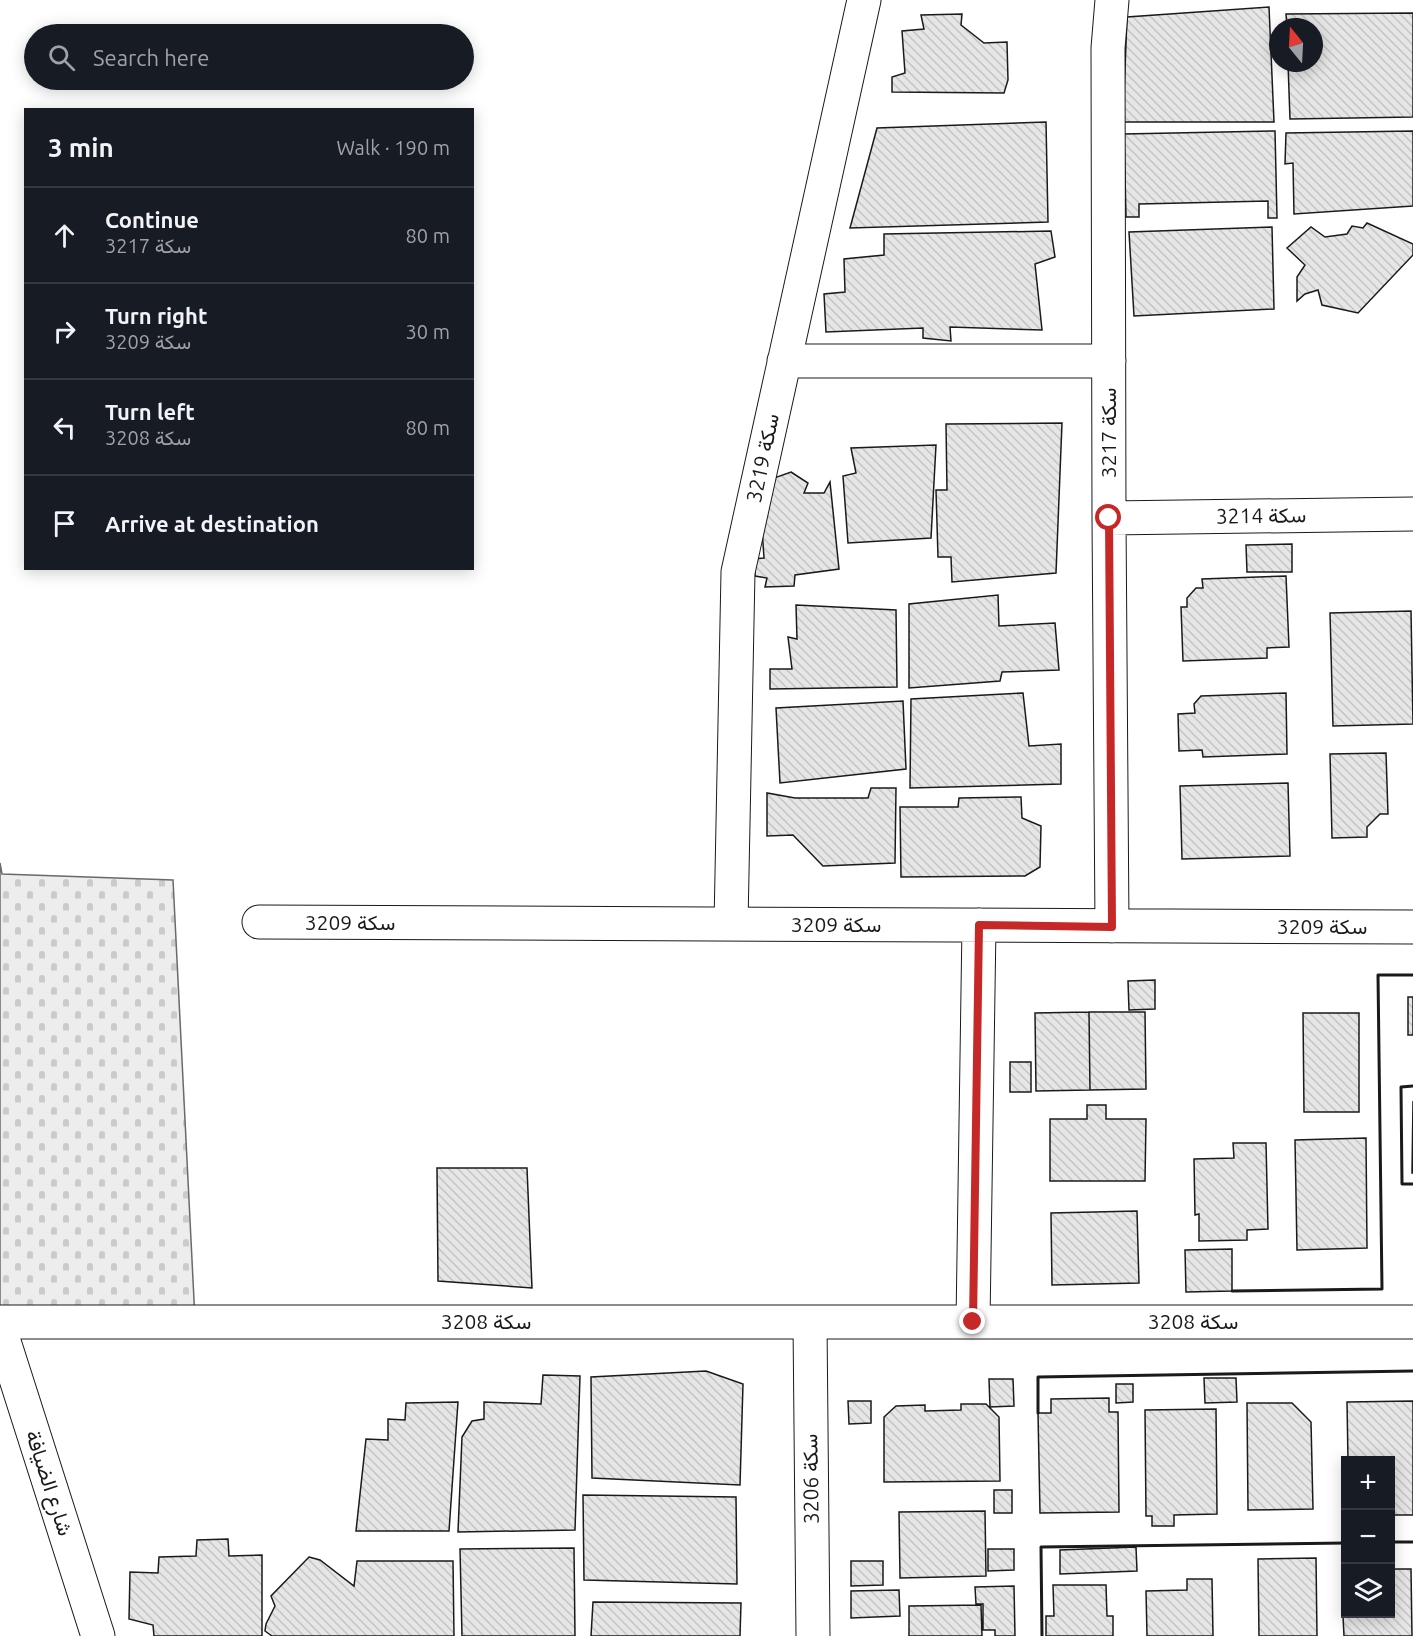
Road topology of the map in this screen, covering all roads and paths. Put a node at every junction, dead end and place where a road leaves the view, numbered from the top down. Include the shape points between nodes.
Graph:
1 (864, 0) edge
2 (1095, 0) edge
3 (1112, 0) edge
4 (1108, 48) junction
5 (784, 361) junction
6 (1109, 361) junction
7 (1413, 514) edge
8 (1109, 518) junction
9 (259, 922) dead end
10 (731, 924) junction
11 (979, 925) junction
12 (1112, 927) junction
13 (1413, 927) edge
14 (0, 1322) edge
15 (810, 1322) junction
16 (973, 1322) junction
17 (1413, 1322) edge
18 (0, 1329) edge
19 (98, 1636) edge
20 (813, 1636) edge

1 - 5 street, سكة 3219
2 - 4 street, سكة 3217
3 - 4 street, سكة 3217
4 - 6 street, سكة 3217
5 - 6 street
5 - 10 street, سكة 3219 via 738,572
6 - 8 street, سكة 3217
7 - 8 street, سكة 3214
8 - 12 street, سكة 3217
9 - 10 street, سكة 3209
10 - 11 street, سكة 3209
11 - 12 street, سكة 3209
11 - 16 street
12 - 13 street, سكة 3209
14 - 15 street, سكة 3208
15 - 16 street, سكة 3208
15 - 20 street, سكة 3206
16 - 17 street, سكة 3208
18 - 19 street, شارع الضيافة

